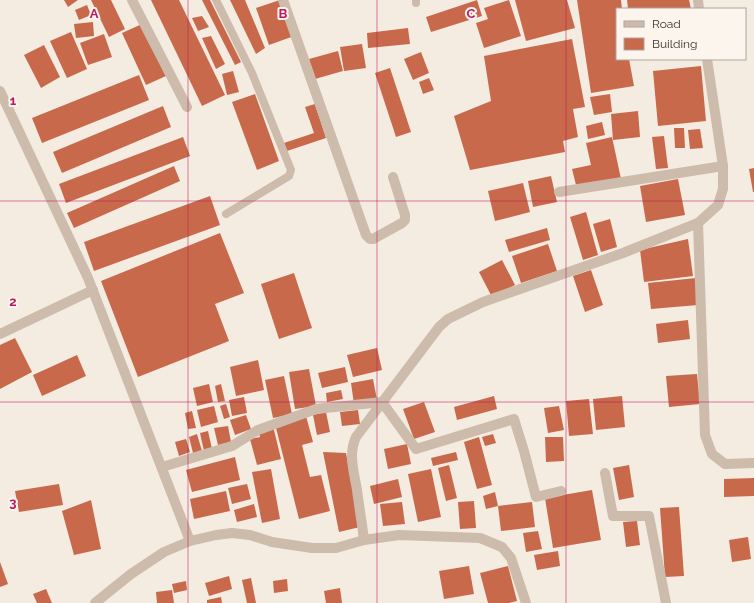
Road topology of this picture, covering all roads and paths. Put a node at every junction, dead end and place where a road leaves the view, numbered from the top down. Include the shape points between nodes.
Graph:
1 (132, 0) edge
2 (216, 0) edge
3 (284, 0) edge
4 (707, 60) edge
5 (0, 90) edge
6 (187, 107) dead end
7 (723, 166) junction
8 (393, 177) dead end
9 (559, 192) dead end
10 (226, 214) dead end
11 (698, 223) junction
12 (93, 290) junction
13 (0, 334) edge
14 (382, 402) junction
15 (754, 463) edge
16 (162, 467) junction
17 (605, 473) dead end
18 (561, 491) dead end
19 (364, 540) junction
20 (190, 541) junction
21 (95, 603) edge
22 (526, 603) edge
23 (666, 603) edge

1 - 6 street
2 - 10 lane via 252,72 291,170 289,176
3 - 8 street via 366,234 370,239 402,224 405,220
4 - 7 street
5 - 12 street
7 - 9 street
7 - 11 street via 724,189 718,205
11 - 14 street via 623,253 483,302 448,319 439,327
11 - 15 street via 705,435 712,454 725,464
12 - 13 street
12 - 16 street
14 - 16 street via 316,409 258,430 232,446
14 - 18 street via 416,449 514,418 536,497
14 - 19 street via 356,437 352,450
16 - 20 street
17 - 23 street via 613,516 649,516
19 - 20 street via 336,548 312,548 232,533
19 - 22 street via 399,535 480,538 502,547 511,558
20 - 21 street via 164,552

